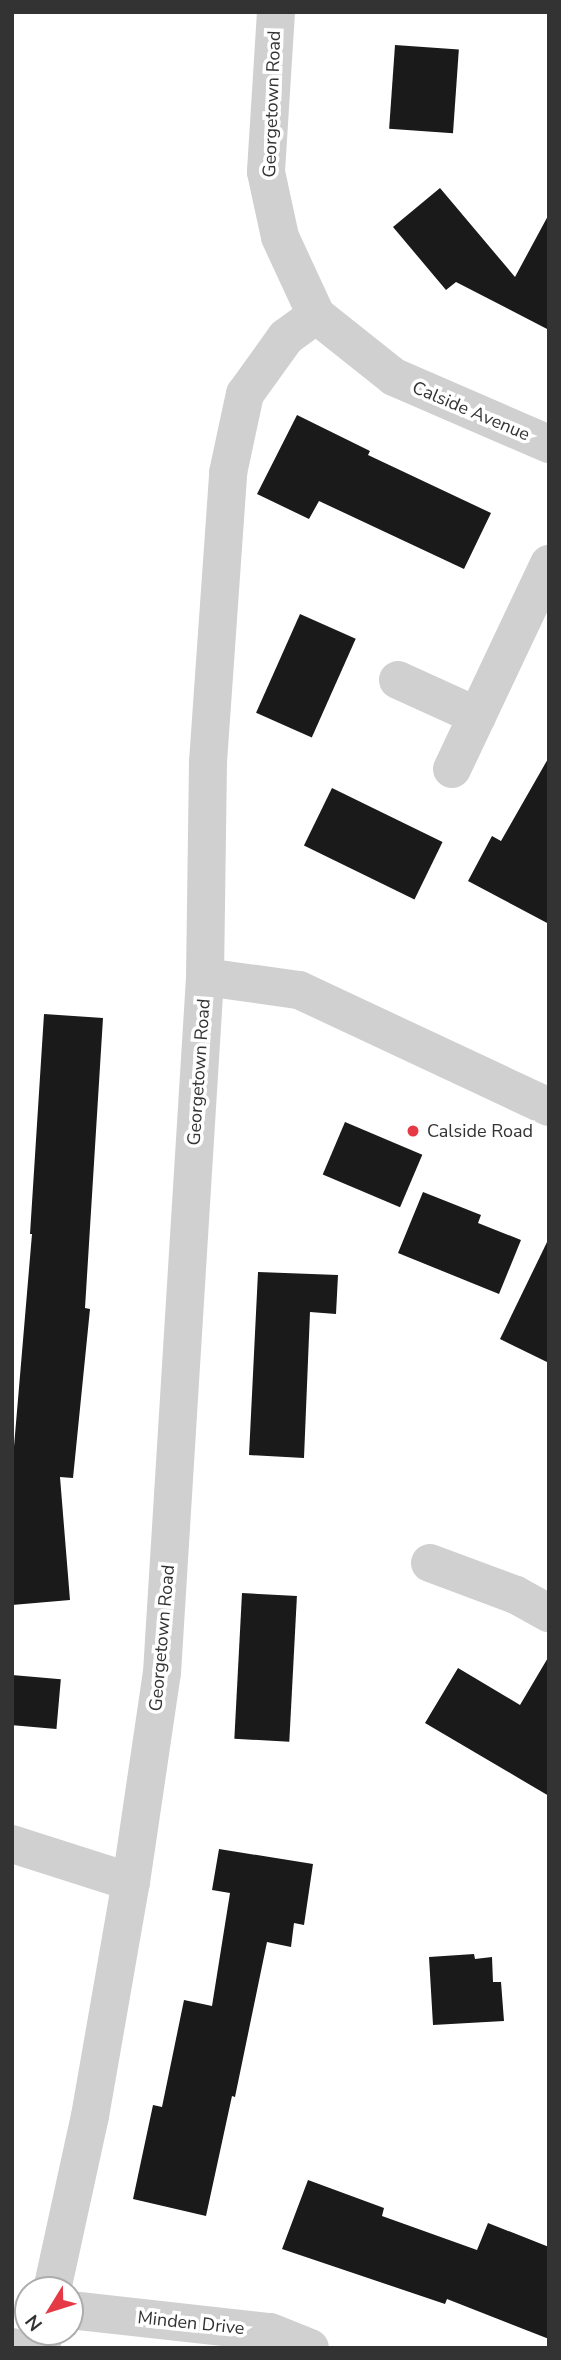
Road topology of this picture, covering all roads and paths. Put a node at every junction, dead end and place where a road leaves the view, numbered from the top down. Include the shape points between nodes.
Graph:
1 (275, 12) edge
2 (316, 315) junction
3 (549, 444) edge
4 (549, 564) edge
5 (398, 680) dead end
6 (477, 716) junction
7 (452, 769) dead end
8 (205, 978) junction
9 (549, 1107) edge
10 (430, 1563) dead end
11 (549, 1613) edge
12 (12, 1844) edge
13 (131, 1882) junction
14 (55, 2276) edge
15 (84, 2312) edge
16 (310, 2348) edge

1 - 2 street, Georgetown Road via 266,172 280,237
2 - 3 street, Calside Avenue via 394,377
2 - 8 street, Georgetown Road via 286,337 245,394 228,473 208,762
4 - 6 street
5 - 6 street
6 - 7 street
8 - 9 street via 299,990
8 - 13 street, Georgetown Road via 162,1673
10 - 11 street via 516,1595
12 - 13 street
13 - 14 street, Georgetown Road via 90,2116
15 - 16 street, Minden Drive via 270,2332

